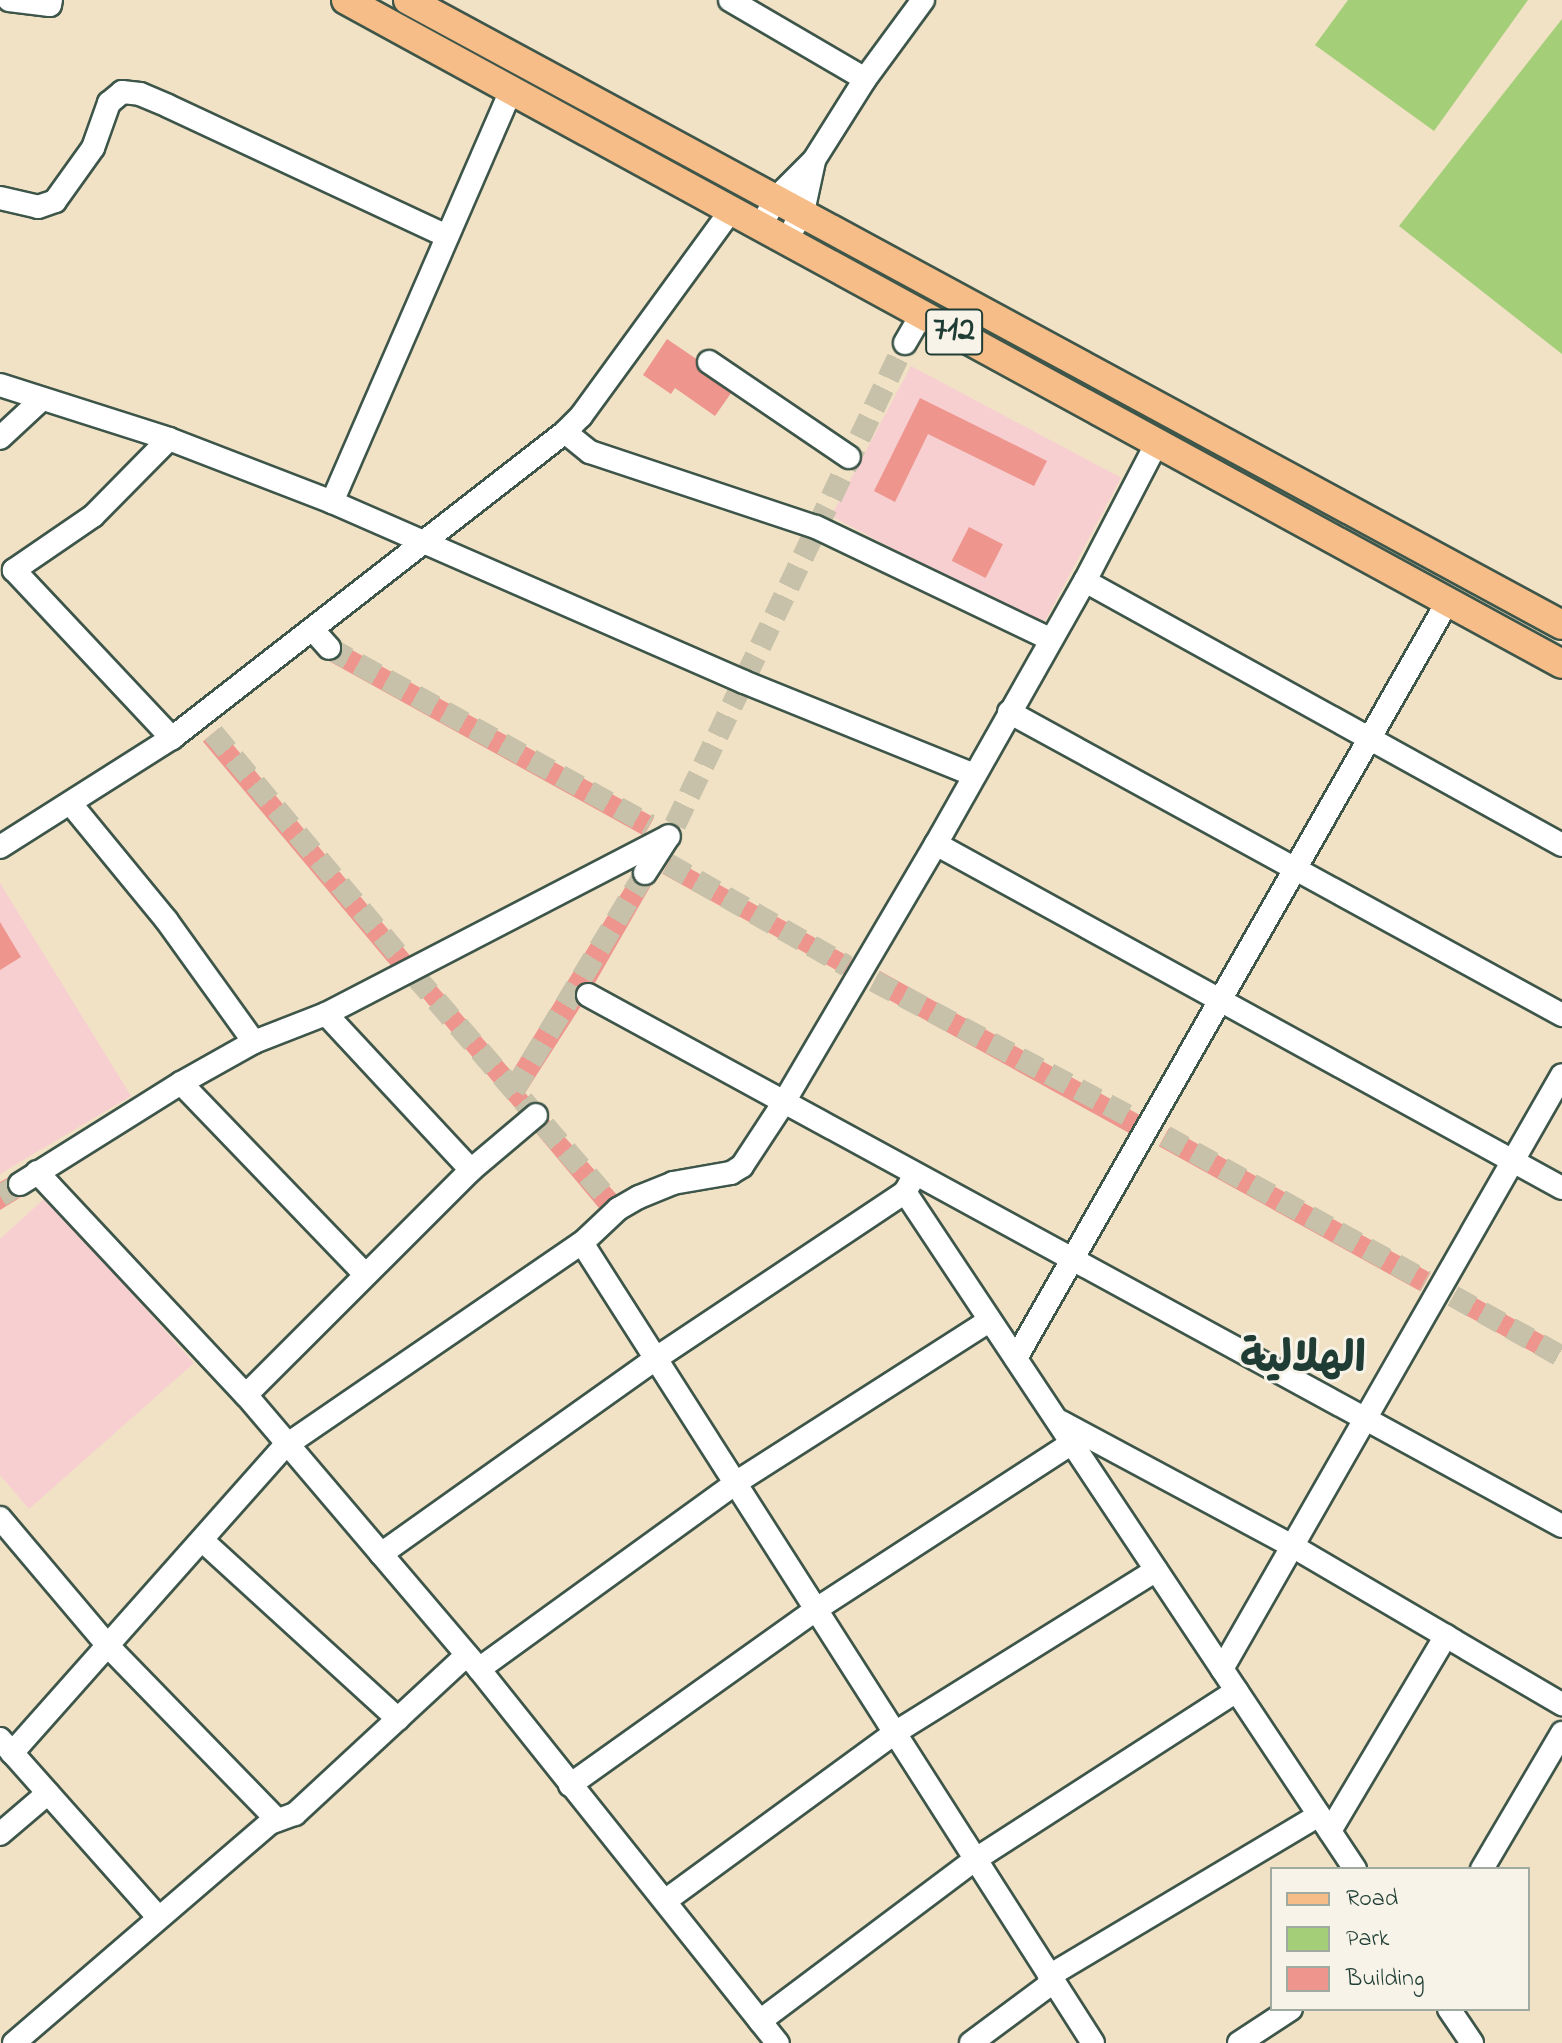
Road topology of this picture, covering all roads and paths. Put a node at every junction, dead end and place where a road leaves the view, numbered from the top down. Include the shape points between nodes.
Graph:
1 (9, 0) edge
2 (51, 0) edge
3 (346, 0) edge
4 (408, 0) edge
5 (730, 0) edge
6 (923, 0) edge
7 (865, 79) junction
8 (512, 89) junction
9 (814, 160) junction
10 (777, 197) junction
11 (0, 198) edge
12 (731, 210) junction
13 (803, 212) junction
14 (761, 225) junction
15 (447, 236) junction
16 (787, 240) junction
17 (921, 315) junction
18 (905, 343) tunnel mouth
19 (709, 362) dead end
20 (0, 385) edge
21 (42, 399) junction
22 (565, 432) junction
23 (0, 438) edge
24 (169, 439) junction
25 (1158, 441) junction
26 (849, 457) dead end
27 (332, 502) junction
28 (424, 544) junction
29 (1085, 581) junction
30 (1448, 601) junction
31 (1562, 625) edge
32 (313, 630) junction
33 (1050, 639) junction
34 (329, 648) tunnel mouth
35 (1562, 664) edge
36 (1009, 712) junction
37 (172, 738) junction
38 (1371, 739) junction
39 (974, 775) junction
40 (71, 804) junction
41 (936, 844) junction
42 (1562, 845) edge
43 (0, 847) edge
44 (656, 865) tunnel mouth
45 (1297, 870) junction
46 (588, 995) dead end
47 (1222, 1002) junction
48 (326, 1014) junction
49 (1562, 1015) edge
50 (254, 1042) junction
51 (1562, 1075) edge
52 (181, 1083) junction
53 (784, 1102) junction
54 (536, 1115) dead end
55 (1513, 1161) junction
56 (471, 1170) junction
57 (910, 1183) junction
58 (1562, 1188) edge
59 (582, 1243) junction
60 (1074, 1260) junction
61 (365, 1274) junction
62 (990, 1320) junction
63 (658, 1357) junction
64 (1016, 1358) junction
65 (246, 1395) junction
66 (1056, 1419) junction
67 (1367, 1420) junction
68 (1072, 1443) junction
69 (285, 1446) junction
70 (737, 1482) junction
71 (0, 1518) edge
72 (1562, 1526) edge
73 (203, 1541) junction
74 (1294, 1547) junction
75 (381, 1554) junction
76 (1156, 1570) junction
77 (815, 1610) junction
78 (1446, 1636) junction
79 (109, 1647) junction
80 (473, 1662) junction
81 (1222, 1669) junction
82 (1237, 1691) junction
83 (1562, 1704) edge
84 (398, 1719) junction
85 (1562, 1733) edge
86 (893, 1734) junction
87 (6, 1746) edge
88 (570, 1785) junction
89 (48, 1793) junction
90 (277, 1820) junction
91 (1325, 1823) junction
92 (0, 1834) edge
93 (976, 1859) junction
94 (1354, 1867) edge
95 (1483, 1867) edge
96 (665, 1901) junction
97 (159, 1918) junction
98 (1051, 1979) junction
99 (1288, 2011) edge
100 (1450, 2011) edge
101 (760, 2021) junction
102 (14, 2043) edge
103 (778, 2043) edge
104 (971, 2043) edge
105 (1093, 2043) edge
106 (1239, 2043) edge
107 (1472, 2043) edge

1 - 2 street via 50,5
3 - 8 main road, 712
4 - 10 main road, 712
5 - 7 street
6 - 7 street
7 - 9 street
8 - 12 main road, 712
8 - 15 street
9 - 10 street
9 - 13 street
10 - 13 main road, 712
10 - 14 street
11 - 15 street via 38,207 55,201 93,148 109,103 122,92 168,106
12 - 14 main road, 712
12 - 22 street
13 - 16 street
13 - 31 main road, 712
14 - 16 main road, 712
15 - 27 street
16 - 17 main road, 712
17 - 18 street
17 - 25 main road, 712
19 - 26 street
20 - 21 street
21 - 23 street
21 - 24 street
22 - 28 street
22 - 33 street via 590,452 816,527
24 - 27 street
24 - 37 street via 103,507 14,570
25 - 29 street
25 - 30 main road, 712
27 - 28 street
28 - 32 street
28 - 39 street
29 - 33 street
29 - 38 street
30 - 35 main road, 712
30 - 38 street
32 - 34 street
32 - 37 street via 206,725
33 - 36 street
36 - 39 street
36 - 45 street
37 - 40 street
38 - 42 street
38 - 45 street
39 - 41 street
40 - 43 street
40 - 50 street via 167,921
41 - 47 street
41 - 53 street
44 - 48 street via 664,829
45 - 47 street
45 - 49 street
46 - 53 street
47 - 55 street
47 - 60 street
48 - 50 street
48 - 56 street
50 - 52 street
51 - 55 street
52 - 61 street
52 - 65 street via 29,1178
53 - 57 street
53 - 59 street via 731,1173 657,1188 614,1204
54 - 56 street
55 - 58 street
55 - 67 street
56 - 61 street
57 - 60 street
57 - 62 street
57 - 63 street
59 - 63 street
59 - 69 street
60 - 64 street
60 - 67 street
61 - 65 street
62 - 64 street
62 - 70 street
63 - 70 street
63 - 75 street
64 - 66 street
65 - 69 street
66 - 68 street
66 - 74 street
67 - 72 street
67 - 74 street
68 - 76 street
68 - 77 street
69 - 73 street
69 - 75 street
70 - 77 street
70 - 80 street
71 - 79 street
73 - 79 street
73 - 84 street
74 - 78 street
74 - 81 street
75 - 80 street
76 - 81 street
76 - 86 street
77 - 86 street
77 - 88 street
78 - 83 street
78 - 91 street
79 - 87 street
79 - 90 street
80 - 84 street
80 - 88 street
81 - 82 street
82 - 91 street
82 - 93 street
84 - 90 street via 295,1814
85 - 95 street
86 - 93 street
86 - 96 street
87 - 89 street
88 - 96 street
89 - 92 street
89 - 97 street
90 - 97 street
91 - 94 street
91 - 98 street
93 - 98 street
93 - 101 street
96 - 101 street
97 - 102 street
98 - 104 street
98 - 105 street
99 - 106 street
100 - 107 street
101 - 103 street

